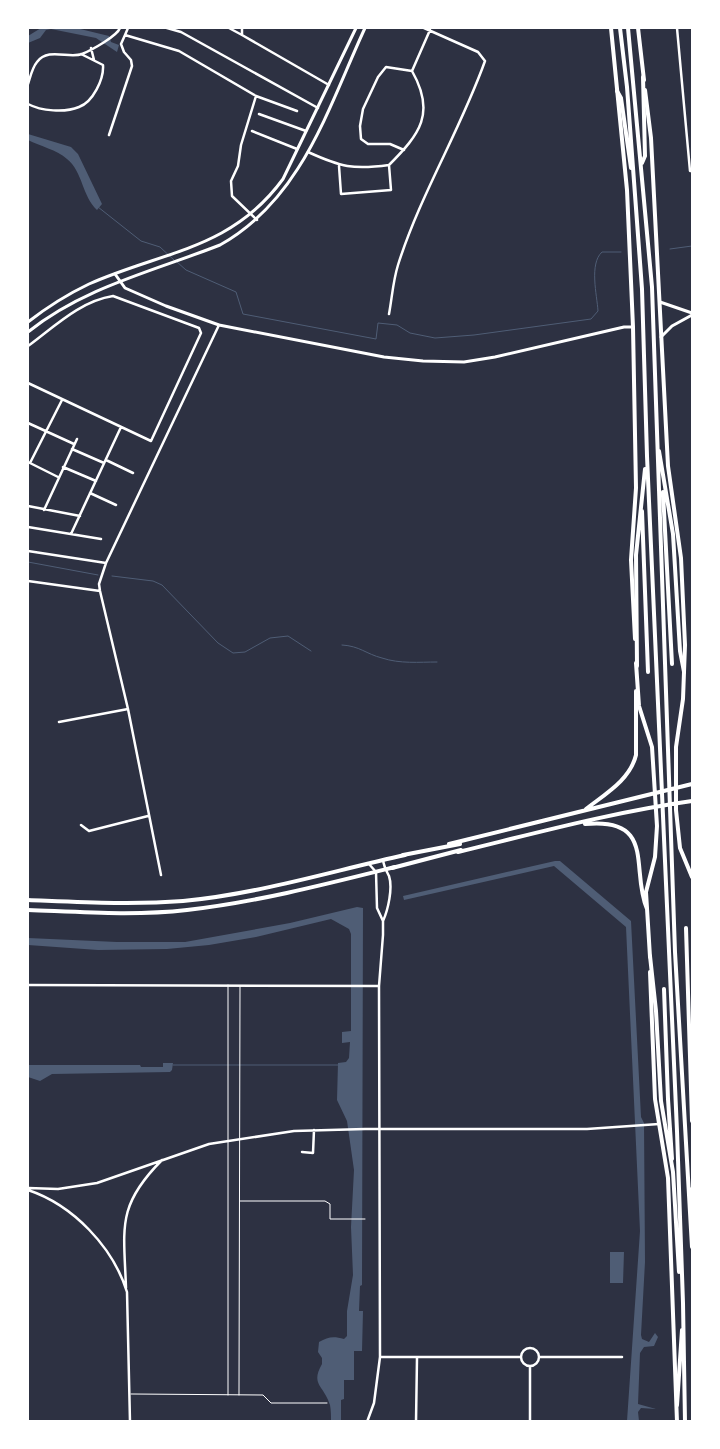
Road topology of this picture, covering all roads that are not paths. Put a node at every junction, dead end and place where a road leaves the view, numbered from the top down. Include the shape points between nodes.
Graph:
1 (120, 28) edge
2 (128, 28) edge
3 (167, 28) edge
4 (229, 28) edge
5 (242, 28) edge
6 (356, 28) edge
7 (366, 28) edge
8 (424, 28) edge
9 (610, 28) edge
10 (620, 28) edge
11 (628, 28) edge
12 (638, 28) edge
13 (677, 28) edge
14 (430, 30) junction
15 (125, 35) junction
16 (242, 35) junction
17 (91, 48) junction
18 (81, 54) junction
19 (94, 60) junction
20 (412, 71) junction
21 (643, 77) junction
22 (28, 84) edge
23 (329, 85) junction
24 (617, 92) junction
25 (256, 96) junction
26 (28, 104) edge
27 (318, 108) junction
28 (297, 111) dead end
29 (259, 114) dead end
30 (252, 131) dead end
31 (307, 132) junction
32 (109, 135) dead end
33 (299, 149) junction
34 (404, 150) junction
35 (308, 152) junction
36 (389, 165) junction
37 (339, 166) junction
38 (641, 166) junction
39 (692, 171) edge
40 (634, 180) junction
41 (252, 214) junction
42 (257, 220) junction
43 (115, 274) junction
44 (119, 282) junction
45 (660, 302) junction
46 (389, 314) dead end
47 (692, 314) edge
48 (28, 322) edge
49 (219, 325) junction
50 (633, 327) junction
51 (28, 332) edge
52 (661, 337) junction
53 (28, 346) edge
54 (28, 383) edge
55 (62, 400) junction
56 (28, 423) edge
57 (121, 427) junction
58 (45, 431) junction
59 (657, 438) junction
60 (77, 439) dead end
61 (75, 444) junction
62 (72, 449) junction
63 (646, 456) junction
64 (105, 462) junction
65 (29, 463) edge
66 (63, 467) junction
67 (133, 473) dead end
68 (58, 476) junction
69 (663, 477) junction
70 (96, 481) junction
71 (90, 493) junction
72 (642, 496) junction
73 (116, 505) dead end
74 (28, 506) edge
75 (44, 510) junction
76 (80, 516) junction
77 (28, 527) edge
78 (71, 534) junction
79 (101, 539) dead end
80 (28, 551) edge
81 (106, 563) junction
82 (28, 581) edge
83 (100, 591) junction
84 (672, 664) dead end
85 (637, 666) junction
86 (648, 672) dead end
87 (684, 672) junction
88 (637, 676) junction
89 (128, 709) junction
90 (58, 722) dead end
91 (692, 784) edge
92 (675, 790) junction
93 (655, 794) junction
94 (692, 801) edge
95 (676, 803) junction
96 (656, 806) junction
97 (584, 811) junction
98 (148, 816) junction
99 (81, 825) dead end
100 (568, 825) junction
101 (460, 844) dead end
102 (461, 850) dead end
103 (402, 855) junction
104 (382, 860) junction
105 (367, 863) junction
106 (392, 868) junction
107 (384, 870) junction
108 (376, 872) junction
109 (161, 875) dead end
110 (692, 877) edge
111 (28, 900) edge
112 (28, 910) edge
113 (649, 914) junction
114 (383, 921) junction
115 (686, 928) dead end
116 (650, 956) junction
117 (228, 984) junction
118 (28, 985) edge
119 (240, 985) junction
120 (380, 986) junction
121 (664, 989) dead end
122 (692, 1121) edge
123 (659, 1124) junction
124 (380, 1129) junction
125 (314, 1130) junction
126 (240, 1139) junction
127 (228, 1141) junction
128 (302, 1152) dead end
129 (163, 1159) junction
130 (673, 1172) junction
131 (28, 1189) edge
132 (692, 1189) edge
133 (240, 1201) junction
134 (365, 1219) dead end
135 (692, 1222) edge
136 (692, 1247) edge
137 (682, 1290) junction
138 (126, 1292) junction
139 (683, 1303) junction
140 (380, 1357) junction
141 (521, 1357) junction
142 (539, 1357) junction
143 (622, 1357) dead end
144 (417, 1358) junction
145 (530, 1366) junction
146 (129, 1394) junction
147 (228, 1395) junction
148 (239, 1395) junction
149 (327, 1403) dead end
150 (677, 1405) junction
151 (130, 1422) edge
152 (367, 1422) edge
153 (416, 1422) edge
154 (530, 1422) edge
155 (677, 1422) edge
156 (685, 1422) edge

1 - 17 street via 118,34
2 - 15 street
3 - 27 street via 181,32
4 - 16 street
5 - 16 street
6 - 23 main road
7 - 35 main road
8 - 14 street
9 - 24 main road
10 - 40 main road
11 - 38 main road
12 - 21 main road
13 - 39 street
14 - 20 street
14 - 46 street via 478,52 486,61 410,231 397,268
15 - 25 street via 179,51
15 - 32 street via 122,48 132,66
16 - 23 street
17 - 18 street
17 - 19 street
18 - 19 street
18 - 22 street via 47,55 37,62
19 - 26 street via 103,65 104,75 96,90 80,107 66,110 34,108
20 - 34 street via 421,88 425,110 418,132
20 - 34 street via 386,68 369,94 360,126 361,139 368,144 390,144
21 - 38 main road via 645,156
21 - 45 main road
23 - 27 main road
24 - 40 main road via 621,98
24 - 50 main road via 627,190
25 - 28 street
25 - 41 street via 231,181 232,196
27 - 31 main road
29 - 31 street
30 - 33 street
31 - 33 main road
33 - 41 main road via 270,197
34 - 36 street
35 - 37 street
35 - 42 main road via 290,183
36 - 37 street via 365,168
36 - 37 street via 391,190 342,194
38 - 59 main road via 652,287
40 - 63 main road via 642,289
41 - 42 street
41 - 43 main road via 227,232
42 - 44 main road via 220,245
43 - 44 main road
43 - 48 main road via 71,294
44 - 49 main road via 125,288 166,306
44 - 51 main road via 84,295
45 - 47 main road
45 - 52 main road
47 - 52 main road
49 - 50 main road via 384,356 464,362
49 - 81 street
50 - 85 main road via 636,488 630,560
52 - 87 main road via 668,466 681,558
53 - 57 street via 77,309 113,296 199,328 201,333 150,441
54 - 55 street
55 - 57 street
55 - 58 street
56 - 58 street
57 - 64 street
58 - 61 street
58 - 65 street
59 - 69 main road
59 - 135 main road via 675,952
60 - 61 street
61 - 62 street
62 - 64 street
62 - 66 street
63 - 72 main road
63 - 137 main road
64 - 67 street
64 - 70 street
65 - 68 street
66 - 68 street
66 - 70 street
68 - 75 street
69 - 84 main road
69 - 87 main road via 673,534
70 - 71 street
71 - 73 street
71 - 76 street
72 - 85 main road via 636,556
72 - 86 main road
74 - 75 street
75 - 76 street
76 - 78 street
77 - 78 street
78 - 79 street
80 - 81 street
81 - 83 street
82 - 83 street
83 - 89 street
85 - 88 main road
87 - 92 main road
88 - 93 main road via 639,706 652,747
88 - 97 main road via 634,764 622,780
89 - 90 street
89 - 98 street
91 - 92 main road
92 - 93 main road
92 - 95 main road
93 - 96 main road
93 - 97 main road
94 - 95 main road
95 - 96 main road
95 - 110 main road via 680,848
96 - 100 main road
96 - 113 main road via 657,844 646,892
97 - 103 main road
98 - 99 street via 89,831
98 - 109 street
100 - 106 main road
100 - 113 main road via 612,826 630,836 638,847 641,896
101 - 103 main road
102 - 106 main road
103 - 104 main road
104 - 105 main road
104 - 107 street
105 - 108 street
105 - 111 main road via 259,888 184,900 115,904
106 - 107 main road
107 - 108 main road
107 - 114 street via 389,876 389,907
108 - 112 main road via 251,900 186,910 115,913
108 - 114 street via 377,908
113 - 116 main road
114 - 120 street
115 - 122 main road
116 - 123 main road via 654,1079
116 - 130 main road via 660,1101
117 - 118 street
117 - 119 street
117 - 127 lane
119 - 120 street
119 - 126 lane
120 - 124 street
121 - 130 main road
123 - 124 street via 587,1129
123 - 150 main road via 668,1178
124 - 125 street
124 - 140 street
125 - 126 street
125 - 128 street via 313,1153
126 - 127 street
126 - 133 lane
127 - 129 street via 193,1148
127 - 147 lane
129 - 131 street via 88,1185
129 - 138 street via 137,1188 128,1207 124,1231
130 - 137 main road
131 - 138 street via 57,1204 98,1239 117,1268
132 - 135 main road
133 - 134 lane via 325,1201 330,1204 330,1219
133 - 148 lane
135 - 136 main road
137 - 139 main road
138 - 146 street
139 - 150 main road
139 - 156 main road
140 - 144 street
140 - 152 street via 374,1403
141 - 142 street via 530,1348
141 - 144 street
141 - 145 street via 524,1364
142 - 143 street
142 - 145 street via 536,1364
144 - 153 street
145 - 154 street
146 - 147 lane
146 - 151 street
147 - 148 lane
148 - 149 lane via 263,1395 271,1403
150 - 155 main road

